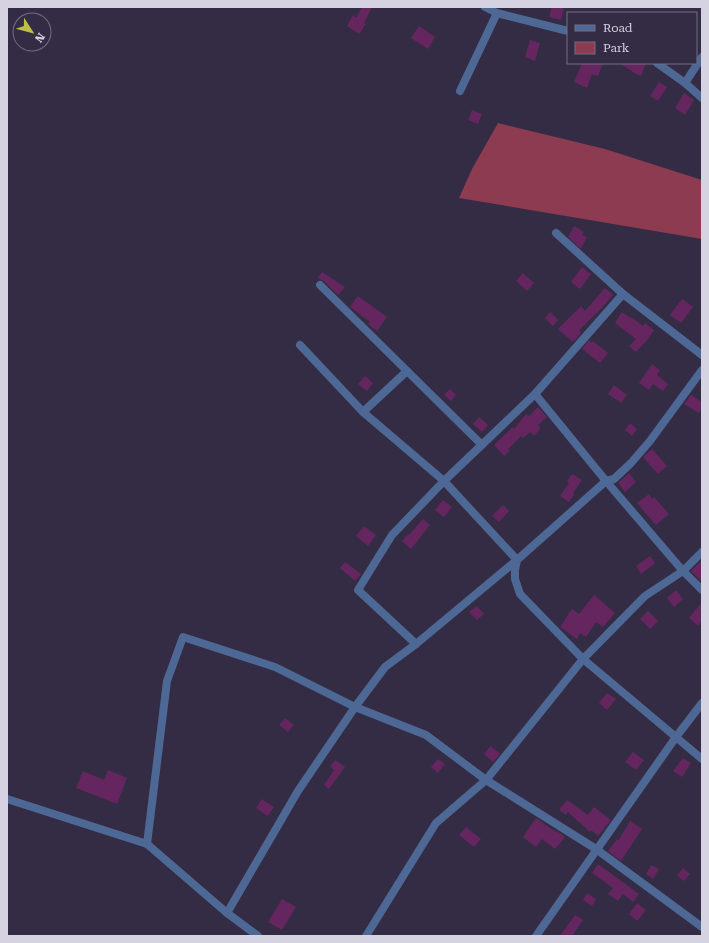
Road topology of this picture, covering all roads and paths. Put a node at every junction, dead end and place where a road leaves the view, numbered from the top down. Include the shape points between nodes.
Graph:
1 (485, 7) edge
2 (497, 13) junction
3 (567, 32) edge
4 (702, 57) edge
5 (658, 64) edge
6 (685, 83) junction
7 (460, 91) dead end
8 (702, 98) edge
9 (556, 233) dead end
10 (320, 285) dead end
11 (623, 294) junction
12 (300, 345) dead end
13 (702, 355) edge
14 (702, 370) edge
15 (407, 371) junction
16 (535, 394) junction
17 (363, 412) junction
18 (482, 445) junction
19 (444, 481) junction
20 (606, 481) junction
21 (702, 552) edge
22 (517, 560) junction
23 (683, 571) junction
24 (702, 590) edge
25 (416, 644) junction
26 (583, 659) junction
27 (702, 703) edge
28 (354, 707) junction
29 (676, 737) junction
30 (702, 759) edge
31 (486, 780) junction
32 (7, 799) edge
33 (147, 844) junction
34 (596, 849) junction
35 (227, 913) junction
36 (702, 927) edge
37 (258, 936) edge
38 (366, 936) edge
39 (536, 936) edge

1 - 2 street
2 - 3 street
2 - 7 street
4 - 6 street
5 - 6 street
6 - 8 street
9 - 11 street
10 - 15 street
11 - 13 street
11 - 16 street
12 - 17 street
14 - 20 street via 631,463 614,478
15 - 17 street
15 - 18 street
16 - 18 street
16 - 20 street
17 - 19 street
18 - 19 street
19 - 22 street
19 - 25 street via 392,535 358,590
20 - 22 street
20 - 23 street
21 - 23 street
22 - 25 street
22 - 26 street via 515,579 520,594
23 - 24 street
23 - 26 street via 645,596
25 - 28 street via 386,668
26 - 29 street
26 - 31 street
27 - 29 street
28 - 31 street via 426,735
28 - 33 street via 275,667 183,637 167,680
28 - 35 street via 298,791
29 - 30 street
29 - 34 street
31 - 34 street
31 - 38 street via 436,823
32 - 33 street
33 - 35 street
34 - 36 street
34 - 39 street
35 - 37 street

